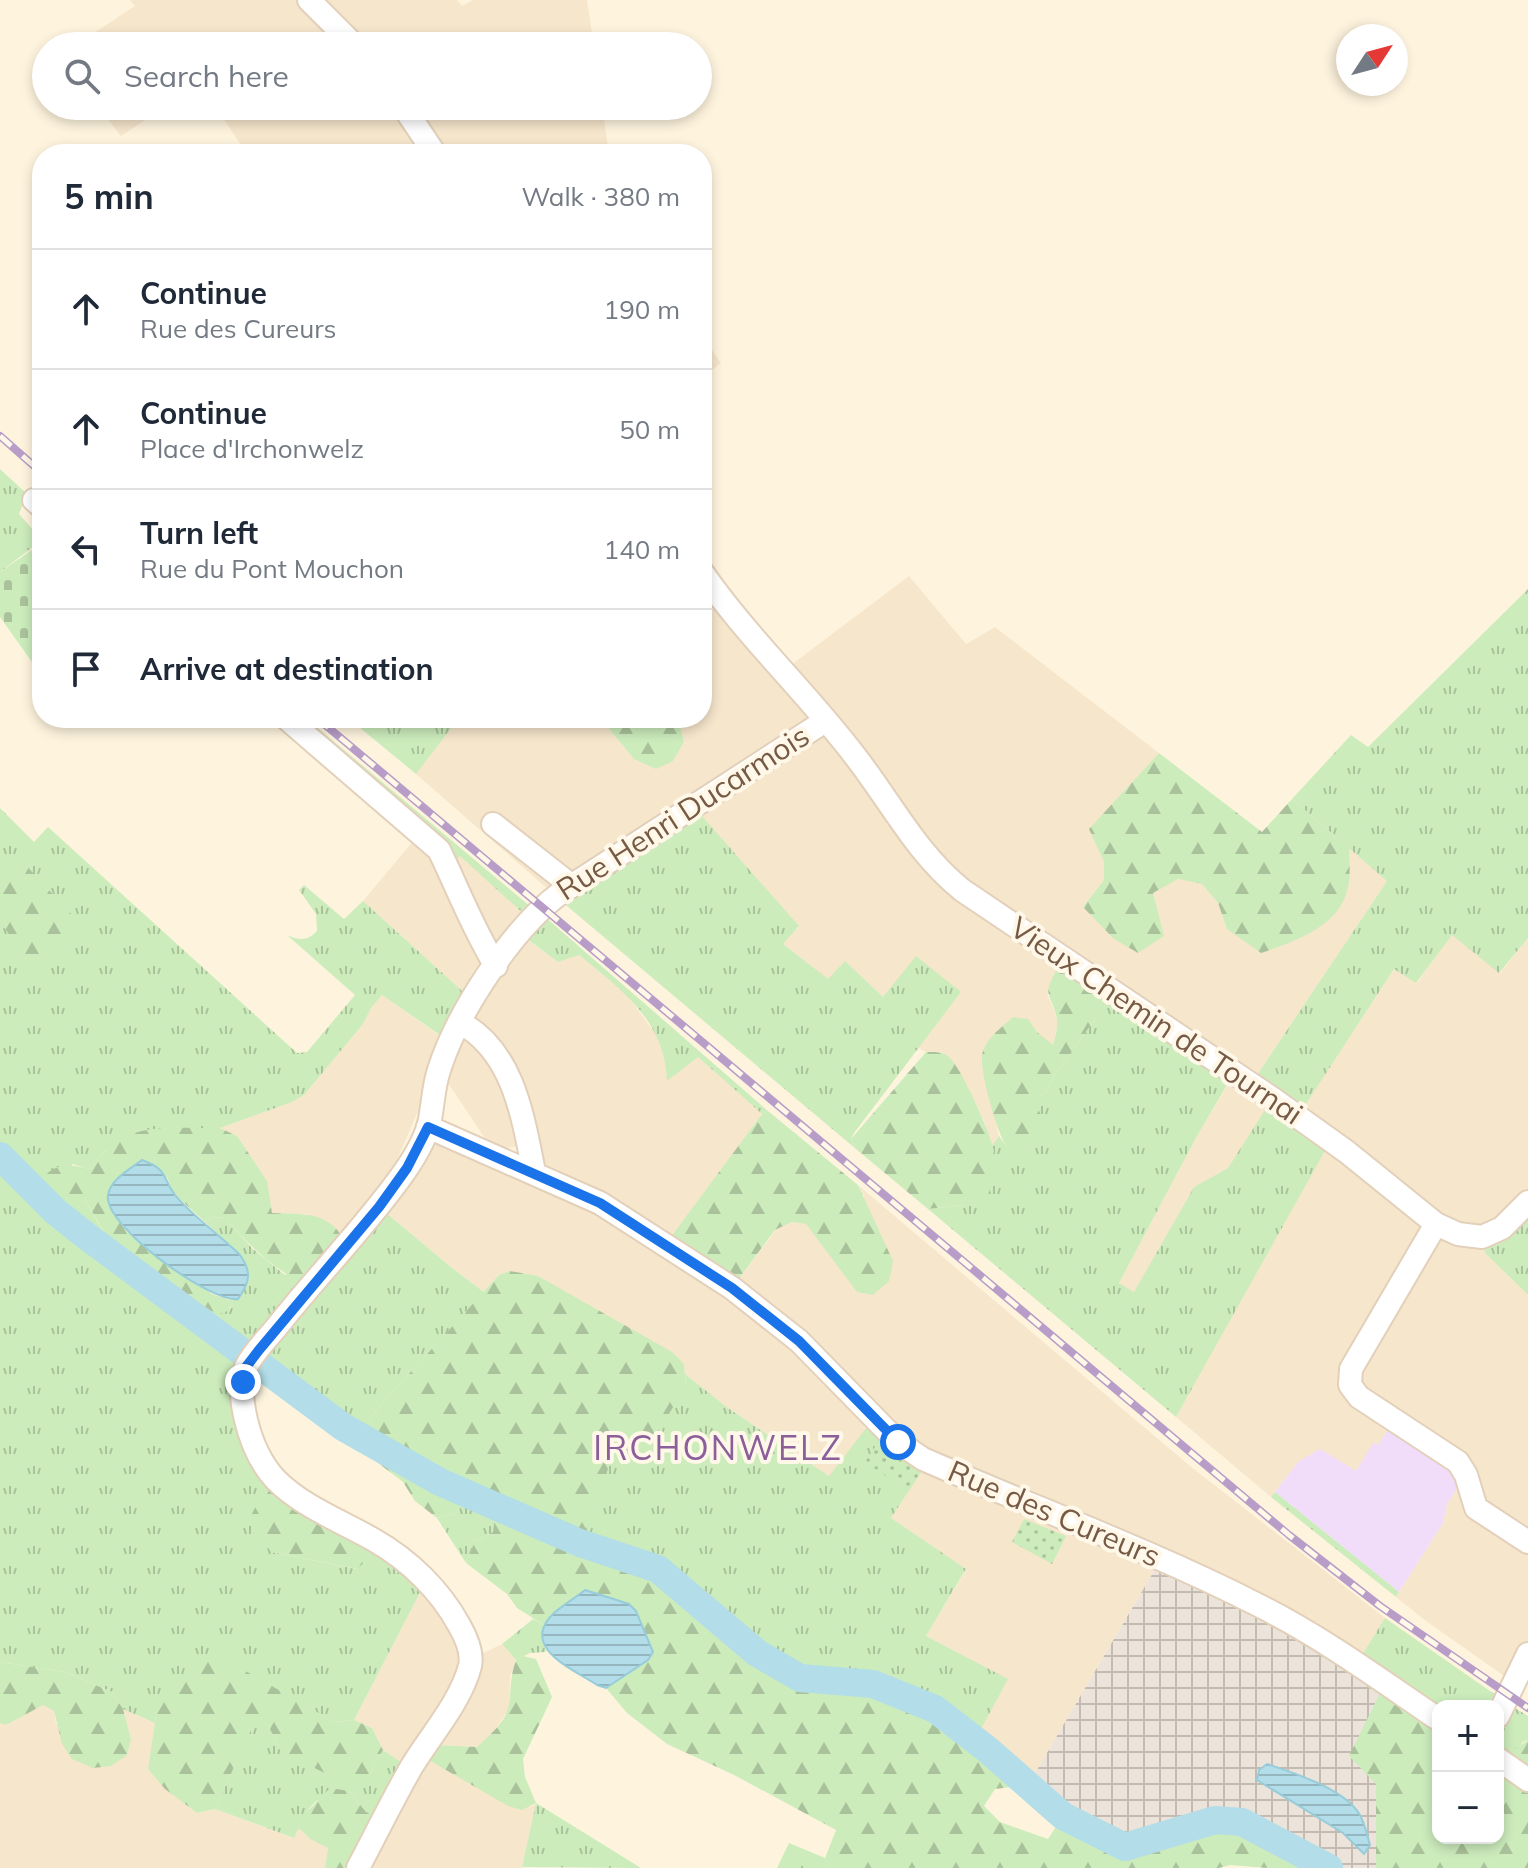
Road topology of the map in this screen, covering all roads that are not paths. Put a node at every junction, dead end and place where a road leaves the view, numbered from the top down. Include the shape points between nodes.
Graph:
1 (309, 0) edge
2 (341, 32) edge
3 (412, 120) edge
4 (428, 144) edge
5 (712, 584) edge
6 (825, 721) junction
7 (298, 728) edge
8 (493, 824) dead end
9 (572, 886) junction
10 (496, 966) junction
11 (461, 1023) junction
12 (428, 1127) junction
13 (534, 1172) junction
14 (1528, 1202) edge
15 (1436, 1224) junction
16 (1528, 1542) edge
17 (1528, 1654) edge
18 (1504, 1704) edge
19 (1432, 1715) edge
20 (1504, 1763) edge
21 (1528, 1780) edge
22 (358, 1868) edge

1 - 2 street
3 - 4 street
5 - 6 street, Vieux Chemin de Tournai
6 - 9 street, Rue Henri Ducarmois
6 - 15 street, Vieux Chemin de Tournai via 942,874 1297,1116
7 - 10 street via 439,850
8 - 9 street
9 - 10 street, Rue Henri Ducarmois via 542,907
10 - 11 street, Rue Henri Ducarmois
11 - 12 street, Rue Henri Ducarmois via 438,1072
11 - 13 street via 488,1045 510,1079
12 - 13 street, Rue des Cureurs
12 - 22 street, Rue Henri Ducarmois via 379,1207 253,1358 241,1398 256,1450 273,1477 419,1574 452,1613 471,1655 454,1700
13 - 19 street, Rue des Cureurs via 600,1203 732,1288 799,1341 898,1442 923,1459 1259,1605
14 - 15 street, Vieux Chemin de Tournai via 1502,1228 1482,1237
15 - 16 street via 1351,1369 1350,1385 1359,1397 1458,1462 1476,1508
17 - 18 street
20 - 21 street

